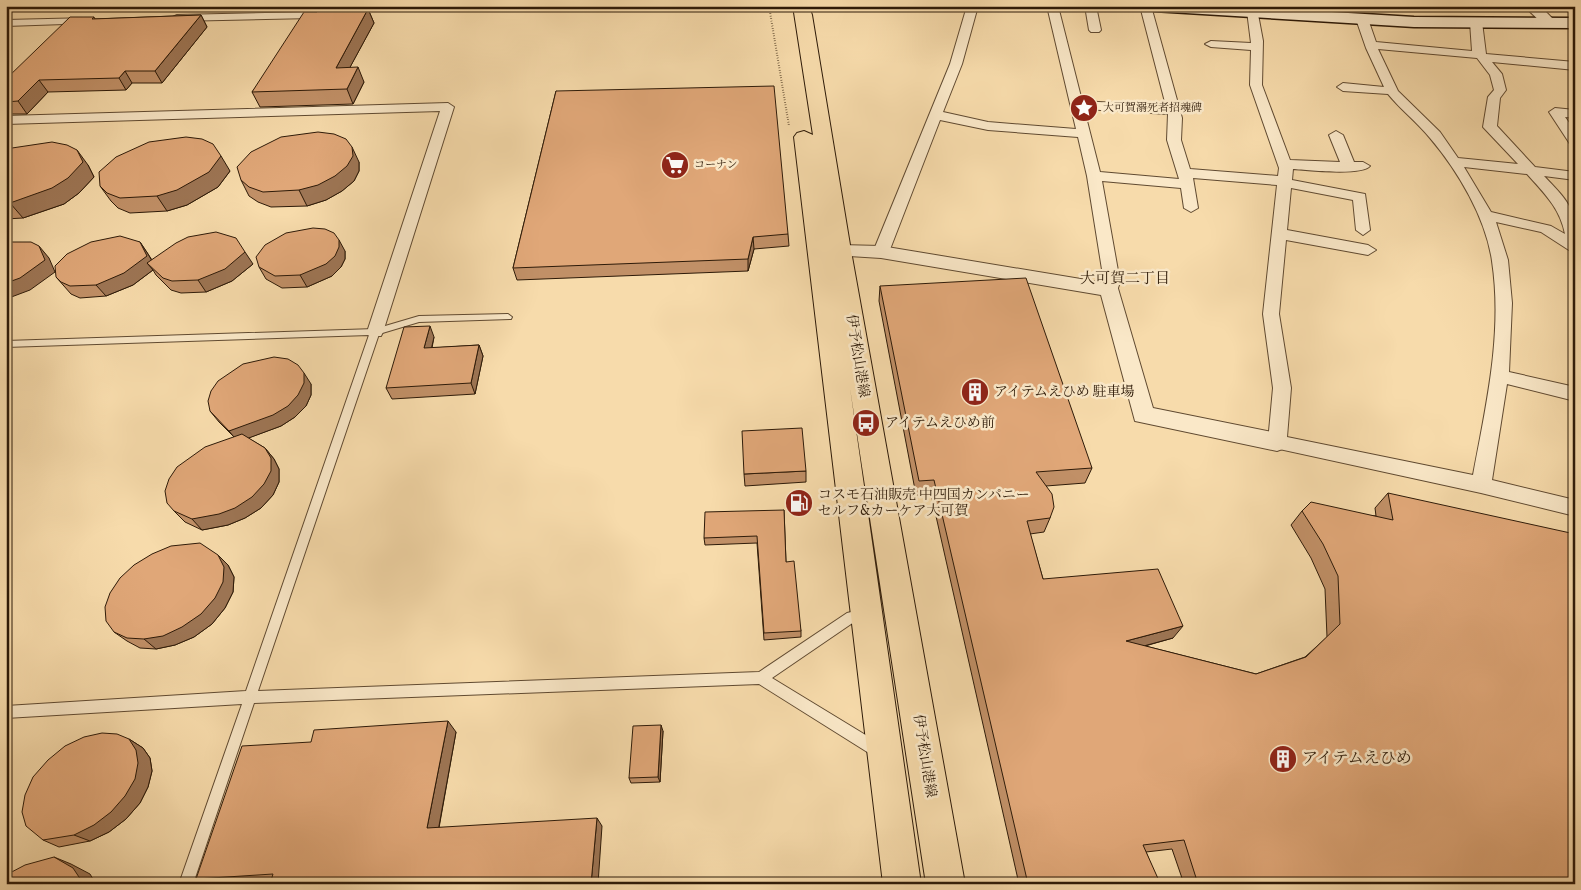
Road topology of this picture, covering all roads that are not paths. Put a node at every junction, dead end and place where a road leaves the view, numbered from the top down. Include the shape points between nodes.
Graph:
1 (338, 6) edge
2 (790, 6) edge
3 (801, 6) edge
4 (973, 6) edge
5 (1052, 6) edge
6 (1090, 6) edge
7 (1145, 6) edge
8 (1153, 6) edge
9 (1531, 6) edge
10 (1306, 10) edge
11 (1253, 11) junction
12 (165, 19) edge
13 (1362, 19) junction
14 (105, 20) edge
15 (1476, 22) junction
16 (6, 23) edge
17 (1566, 25) edge
18 (1096, 30) dead end
19 (1211, 44) dead end
20 (1371, 45) junction
21 (1257, 47) junction
22 (1481, 56) junction
23 (1575, 66) edge
24 (1343, 87) dead end
25 (1392, 91) junction
26 (1076, 105) junction
27 (1174, 110) junction
28 (1575, 114) edge
29 (936, 115) junction
30 (6, 120) edge
31 (1084, 134) junction
32 (1336, 134) dead end
33 (1575, 141) edge
34 (1454, 162) junction
35 (1285, 164) junction
36 (1356, 166) joint
37 (1530, 170) junction
38 (1094, 176) junction
39 (1575, 176) edge
40 (1186, 178) junction
41 (1285, 182) junction
42 (1191, 208) dead end
43 (1485, 215) junction
44 (1363, 230) dead end
45 (1281, 234) junction
46 (1575, 248) edge
47 (1368, 250) dead end
48 (840, 251) junction
49 (881, 252) junction
50 (1110, 290) junction
51 (508, 317) dead end
52 (376, 332) junction
53 (6, 344) edge
54 (1500, 376) junction
55 (1575, 394) edge
56 (1277, 442) junction
57 (1481, 485) junction
58 (1575, 508) edge
59 (868, 613) junction
60 (761, 678) junction
61 (251, 697) junction
62 (6, 712) edge
63 (885, 754) junction
64 (186, 884) edge
65 (902, 884) edge
66 (946, 884) edge

1 - 12 street via 314,15
2 - 59 main road, 伊予松山港線 via 788,15
3 - 48 main road, 伊予松山港線
4 - 29 street via 956,64
5 - 26 street
6 - 18 street
7 - 27 street
8 - 11 main road
9 - 17 street
10 - 11 main road
10 - 13 main road
11 - 21 street
13 - 15 main road
13 - 20 street
14 - 16 street
15 - 17 main road
15 - 22 street via 1476,44
19 - 21 street
20 - 22 street
20 - 25 street
21 - 35 street via 1256,85
22 - 23 street
22 - 37 street via 1496,74 1500,90 1494,97 1490,127
24 - 25 street
25 - 34 street via 1435,135
26 - 27 street
26 - 31 street
27 - 40 street via 1174,140
28 - 33 street via 1555,112
29 - 31 street via 988,126
29 - 49 street
30 - 52 street via 448,107
31 - 38 street
32 - 36 street
34 - 37 street
34 - 43 street
35 - 36 street
35 - 41 street
37 - 39 street
37 - 46 street via 1558,199 1569,219
38 - 40 street
38 - 50 street via 1112,282
40 - 41 street
40 - 42 street
41 - 44 street via 1360,197
41 - 45 street
43 - 46 street via 1546,229
43 - 54 street via 1500,260 1504,303
45 - 47 street
45 - 56 street via 1270,314 1282,388
48 - 49 street
48 - 66 main road, 伊予松山港線
49 - 50 street
50 - 56 street via 1143,415
51 - 52 lane via 419,319
52 - 53 lane
52 - 61 lane
54 - 55 street
54 - 57 street
56 - 57 street
57 - 58 street
59 - 60 lane via 850,617
59 - 63 main road, 伊予松山港線
60 - 61 lane
60 - 63 lane
61 - 62 lane
61 - 64 lane
63 - 65 main road, 伊予松山港線

